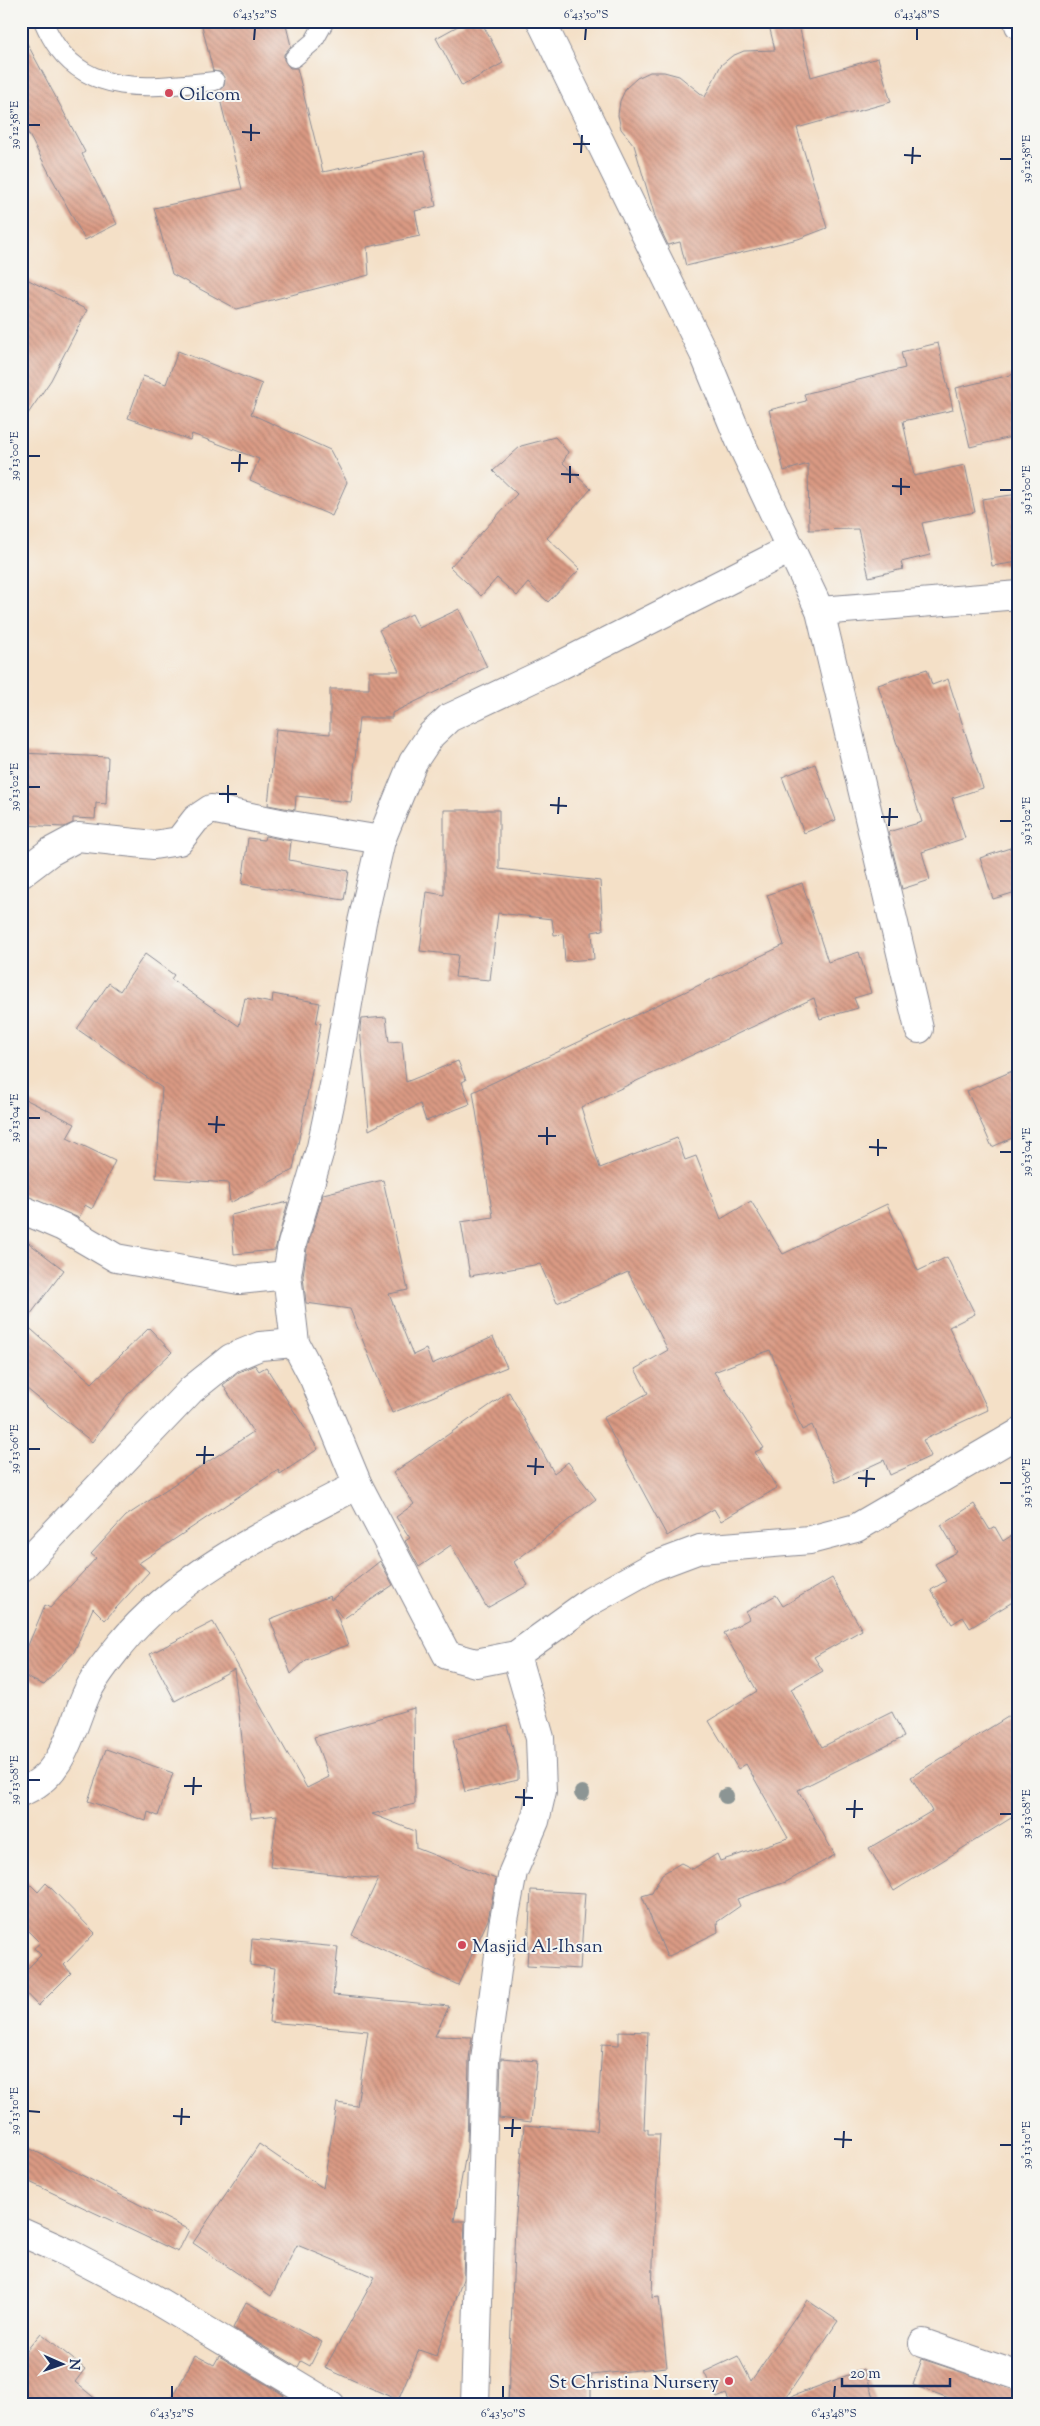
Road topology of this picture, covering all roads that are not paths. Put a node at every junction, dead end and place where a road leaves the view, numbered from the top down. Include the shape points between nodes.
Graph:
1 (43, 21) edge
2 (325, 21) edge
3 (541, 21) edge
4 (1018, 21) edge
5 (1019, 25) edge
6 (294, 58) dead end
7 (215, 80) dead end
8 (790, 549) junction
9 (1019, 595) edge
10 (820, 611) junction
11 (381, 840) junction
12 (21, 874) edge
13 (919, 1029) dead end
14 (21, 1209) edge
15 (287, 1275) junction
16 (295, 1342) junction
17 (1019, 1433) edge
18 (358, 1485) junction
19 (21, 1568) edge
20 (516, 1655) junction
21 (21, 1792) edge
22 (21, 2232) edge
23 (923, 2343) dead end
24 (1019, 2376) edge
25 (331, 2405) edge
26 (475, 2405) edge

1 - 7 lane via 58,49 90,77 128,86
2 - 6 lane via 314,41
3 - 8 street via 704,354
4 - 5 street
8 - 10 street
8 - 11 street via 449,718 431,735 413,762
9 - 10 street
10 - 13 street
11 - 12 street via 211,809 196,819 179,841 154,845 78,837 50,852
11 - 15 street via 362,922 332,1094 294,1235
14 - 15 street via 63,1227 116,1258 239,1280
15 - 16 street
16 - 18 street
16 - 19 street via 260,1346 231,1358 198,1385
17 - 20 street via 856,1528 810,1540 700,1549 652,1566 591,1601
18 - 20 street via 447,1655 476,1663
18 - 21 street via 266,1533 187,1583 150,1614 121,1644 86,1693 66,1750 52,1770
20 - 26 street via 540,1738 542,1791 535,1821 513,1872 485,2060
22 - 25 street via 139,2290
23 - 24 street

